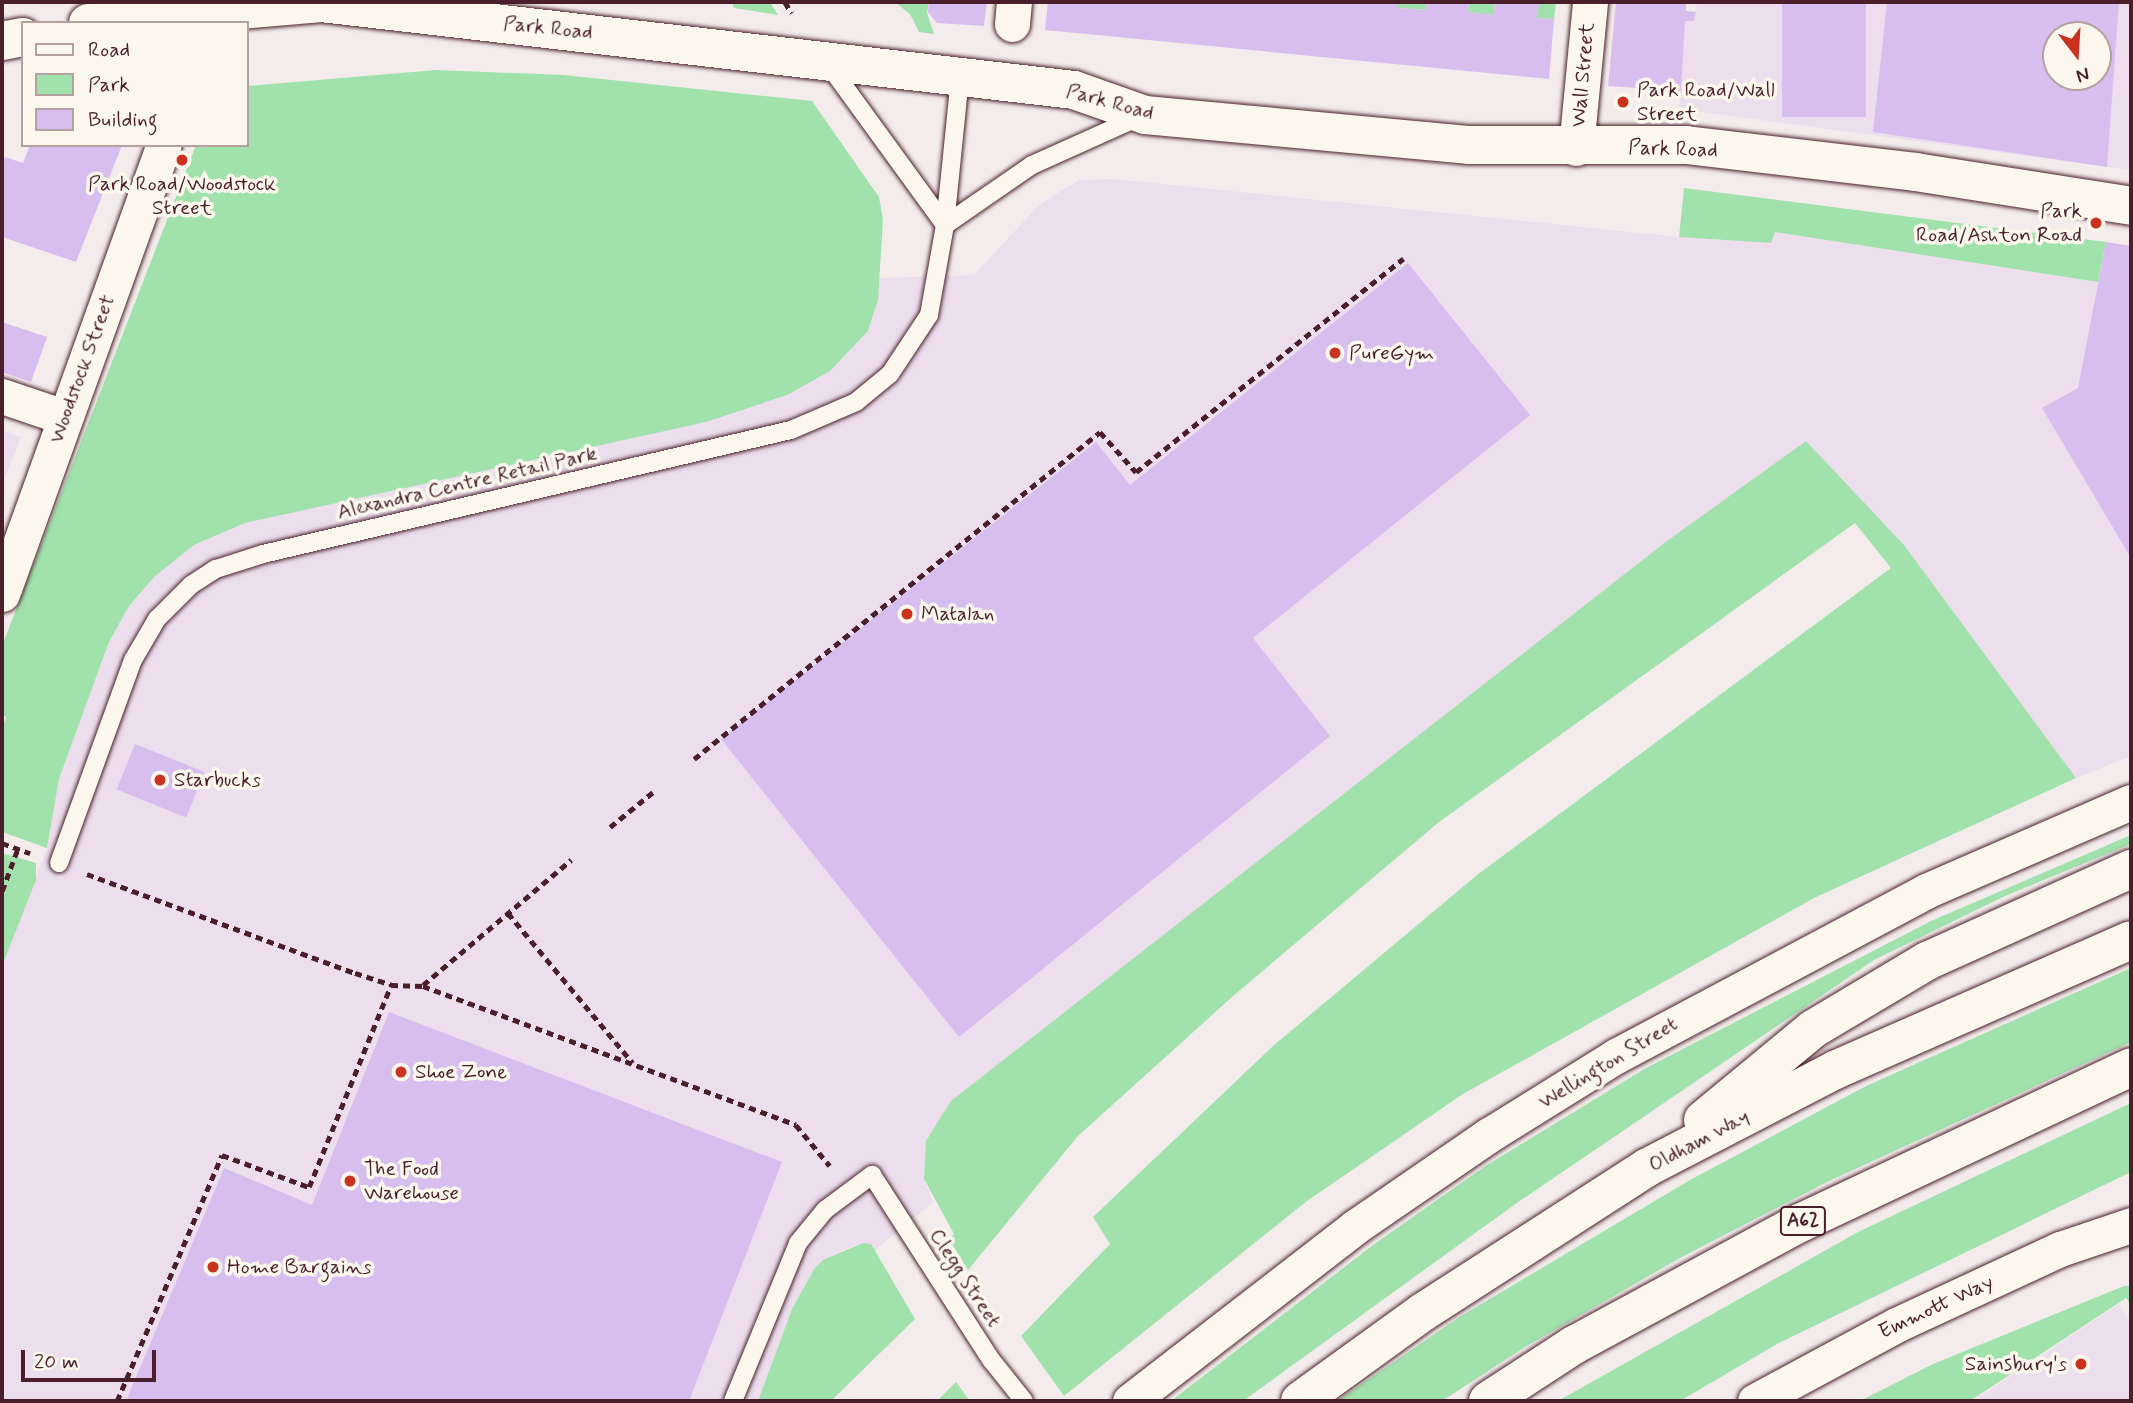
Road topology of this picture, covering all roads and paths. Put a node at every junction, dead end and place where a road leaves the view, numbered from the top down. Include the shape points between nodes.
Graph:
1 (1590, 2) edge
2 (199, 12) edge
3 (108, 21) edge
4 (21, 37) edge
5 (2, 41) edge
6 (826, 61) junction
7 (960, 77) junction
8 (1145, 115) junction
9 (163, 147) edge
10 (1576, 148) junction
11 (2131, 206) edge
12 (945, 225) junction
13 (1403, 258) dead end
14 (2, 396) edge
15 (64, 417) junction
16 (2, 594) edge
17 (694, 759) dead end
18 (653, 792) dead end
19 (2131, 802) edge
20 (610, 827) dead end
21 (2, 842) edge
22 (570, 860) dead end
23 (59, 863) dead end
24 (2131, 869) edge
25 (86, 873) dead end
26 (2, 891) edge
27 (508, 913) junction
28 (2131, 940) edge
29 (391, 985) junction
30 (423, 986) junction
31 (634, 1065) junction
32 (2131, 1067) edge
33 (822, 1156) dead end
34 (1648, 1167) junction
35 (2128, 1220) edge
36 (117, 1401) edge
37 (733, 1401) edge
38 (1024, 1401) edge
39 (1130, 1401) edge
40 (1300, 1401) edge
41 (1488, 1401) edge
42 (1755, 1401) edge

1 - 10 street, Wall Street
2 - 3 main road, Park Road
2 - 6 main road, Park Road via 321,3
4 - 5 main road
6 - 7 main road, Park Road
6 - 12 lane
7 - 8 main road, Park Road via 1074,89
7 - 12 lane, Alexandra Centre Retail Park
8 - 10 main road, Park Road via 1468,145
8 - 12 lane via 1032,165
9 - 15 street, Woodstock Street
10 - 11 main road, Park Road via 1686,145 1915,172
12 - 23 lane, Alexandra Centre Retail Park via 929,315 911,348 890,374 856,402 823,418 677,459 263,554 216,569 191,585 157,619 133,660
13 - 17 path via 1136,472 1100,432
14 - 15 street
15 - 16 street, Woodstock Street
18 - 20 path
19 - 39 street, Wellington Street via 1926,891 1616,1056 1489,1135 1355,1227
21 - 26 path via 18,848
22 - 27 path
24 - 34 main road via 1927,961 1813,1029
25 - 29 path
27 - 30 path
27 - 31 path
28 - 34 main road, Oldham Way via 1835,1070
29 - 30 path
29 - 36 path via 309,1187 222,1155
30 - 31 path
31 - 33 path via 796,1125
32 - 41 main road, A62 via 1800,1223 1574,1345
34 - 40 main road, Oldham Way via 1423,1312
35 - 42 street, Emmott Way via 1896,1325
37 - 38 lane, Clegg Street via 797,1243 825,1210 872,1175

